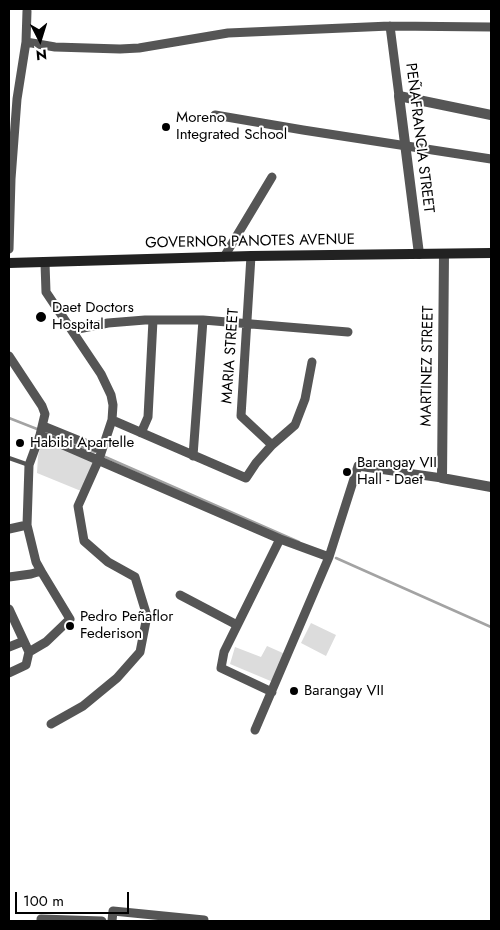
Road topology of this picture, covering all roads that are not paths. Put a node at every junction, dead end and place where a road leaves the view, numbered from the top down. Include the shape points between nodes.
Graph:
1 (27, 11) dead end
2 (390, 26) junction
3 (491, 27) edge
4 (26, 42) junction
5 (399, 96) junction
6 (13, 98) edge
7 (215, 115) dead end
8 (491, 115) edge
9 (404, 146) junction
10 (491, 158) edge
11 (272, 177) dead end
12 (9, 249) edge
13 (491, 253) edge
14 (419, 254) junction
15 (444, 254) junction
16 (251, 256) junction
17 (224, 257) junction
18 (45, 262) junction
19 (9, 263) edge
20 (153, 320) junction
21 (203, 320) junction
22 (247, 322) junction
23 (73, 330) junction
24 (348, 332) dead end
25 (10, 362) edge
26 (312, 362) dead end
27 (112, 420) junction
28 (42, 430) junction
29 (141, 433) junction
30 (272, 445) junction
31 (102, 450) junction
32 (193, 456) junction
33 (9, 458) edge
34 (99, 459) junction
35 (29, 465) junction
36 (442, 478) junction
37 (491, 487) edge
38 (27, 525) junction
39 (9, 529) edge
40 (280, 539) junction
41 (329, 557) junction
42 (41, 571) junction
43 (9, 577) edge
44 (180, 595) dead end
45 (9, 609) edge
46 (237, 625) junction
47 (24, 641) junction
48 (9, 647) edge
49 (28, 652) junction
50 (9, 673) edge
51 (272, 692) junction
52 (51, 724) dead end
53 (255, 730) dead end
54 (41, 921) edge
55 (102, 921) edge
56 (112, 921) edge
57 (204, 921) edge

1 - 4 street
2 - 3 street
2 - 4 street via 228,34 120,49 55,47
2 - 5 street, PEÑAFRANCIA STREET
4 - 6 street
5 - 8 street
5 - 9 street, PEÑAFRANCIA STREET
6 - 12 street
7 - 9 street
9 - 10 street
9 - 14 street, PEÑAFRANCIA STREET
11 - 17 street
13 - 15 main road, GOVERNOR PANOTES AVENUE
14 - 15 main road, GOVERNOR PANOTES AVENUE
14 - 16 main road, GOVERNOR PANOTES AVENUE
15 - 36 street, MARTINEZ STREET
16 - 17 main road, GOVERNOR PANOTES AVENUE
16 - 22 street, MARIA STREET
17 - 18 main road, GOVERNOR PANOTES AVENUE
18 - 19 main road, GOVERNOR PANOTES AVENUE
18 - 23 street via 46,292
20 - 21 street
20 - 23 street via 108,323
20 - 29 street via 148,417
21 - 22 street
21 - 32 street
22 - 24 street
22 - 30 street, MARIA STREET via 241,416
23 - 27 street via 107,385 113,405
25 - 28 street via 42,406 45,414
26 - 30 street via 300,415 295,425
27 - 29 street
27 - 31 street
28 - 31 street
28 - 34 street
28 - 35 street
29 - 32 street
30 - 32 street via 246,478
31 - 34 street
33 - 35 lane
34 - 40 street
34 - 52 street via 78,506 84,541 108,562 135,577 147,616 140,652 117,678 83,706
35 - 38 street
36 - 37 street
36 - 41 street via 358,466
38 - 39 street
38 - 42 street
40 - 41 street
40 - 46 street
41 - 51 street
42 - 43 street
42 - 49 street via 70,619 46,642
44 - 46 street
45 - 47 street
46 - 51 street via 224,652 221,668
47 - 48 street
47 - 49 street
49 - 50 street via 26,665
51 - 53 street
54 - 55 street
56 - 57 street via 113,911

